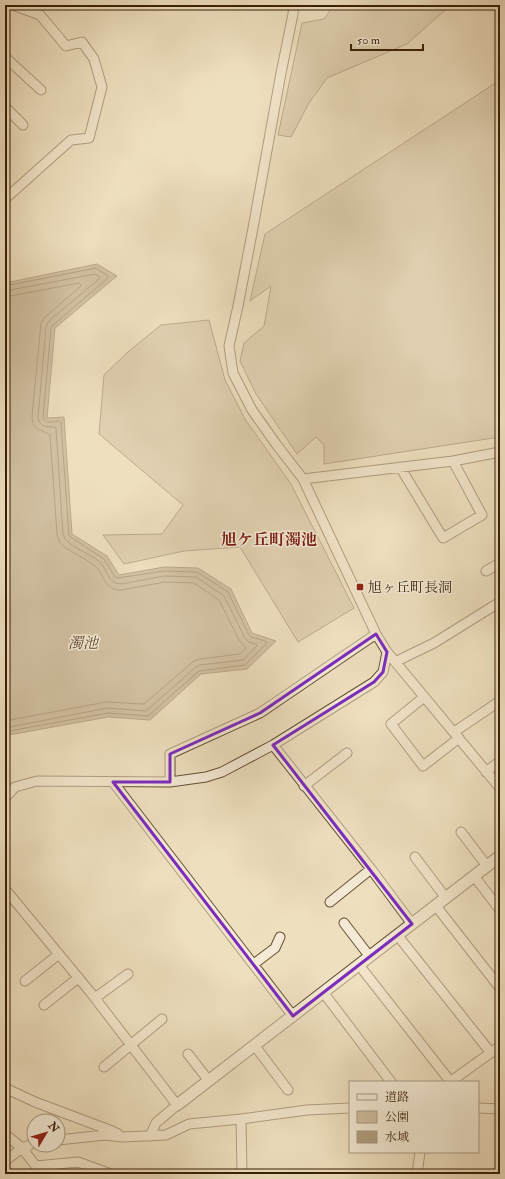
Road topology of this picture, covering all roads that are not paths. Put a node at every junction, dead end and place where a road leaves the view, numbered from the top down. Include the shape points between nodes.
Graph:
1 (13, 5) edge
2 (294, 5) edge
3 (5, 57) edge
4 (40, 90) dead end
5 (5, 107) edge
6 (23, 125) dead end
7 (5, 199) edge
8 (500, 452) edge
9 (452, 461) junction
10 (400, 467) junction
11 (303, 479) junction
12 (500, 563) edge
13 (486, 571) dead end
14 (500, 602) edge
15 (376, 634) junction
16 (387, 652) junction
17 (395, 662) junction
18 (424, 697) junction
19 (500, 701) edge
20 (456, 735) junction
21 (273, 745) junction
22 (347, 753) dead end
23 (500, 761) edge
24 (486, 772) junction
25 (113, 782) junction
26 (170, 782) junction
27 (304, 786) junction
28 (500, 788) edge
29 (5, 798) edge
30 (461, 832) dead end
31 (500, 856) edge
32 (415, 857) dead end
33 (487, 866) junction
34 (371, 869) junction
35 (474, 876) junction
36 (5, 889) edge
37 (446, 898) junction
38 (330, 902) dead end
39 (436, 906) junction
40 (500, 910) edge
41 (344, 923) dead end
42 (412, 924) junction
43 (280, 936) dead end
44 (398, 936) junction
45 (59, 954) junction
46 (370, 957) junction
47 (254, 964) junction
48 (359, 965) junction
49 (128, 974) dead end
50 (78, 978) junction
51 (25, 981) dead end
52 (500, 988) edge
53 (323, 992) junction
54 (95, 998) junction
55 (44, 1005) dead end
56 (293, 1016) junction
57 (162, 1019) dead end
58 (131, 1044) junction
59 (255, 1046) junction
60 (500, 1046) edge
61 (491, 1053) junction
62 (188, 1054) dead end
63 (104, 1067) dead end
64 (209, 1081) junction
65 (390, 1081) edge
66 (449, 1081) edge
67 (451, 1081) edge
68 (5, 1088) edge
69 (288, 1090) dead end
70 (177, 1105) junction
71 (349, 1108) edge
72 (479, 1108) edge
73 (500, 1109) edge
74 (241, 1119) junction
75 (5, 1134) edge
76 (150, 1136) junction
77 (123, 1137) junction
78 (66, 1139) edge
79 (26, 1146) edge
80 (22, 1148) junction
81 (420, 1153) edge
82 (5, 1161) edge
83 (36, 1166) junction
84 (42, 1174) edge
85 (111, 1174) edge
86 (242, 1174) edge
87 (417, 1174) edge

1 - 7 street via 40,15 66,46 82,42 94,59 102,87 89,138 71,140
2 - 11 street via 229,346 233,373 252,410
3 - 4 street
5 - 6 street
8 - 9 street
9 - 10 street
9 - 10 street via 482,515 443,538
10 - 11 street
11 - 15 street
12 - 13 street
14 - 17 street via 434,643
15 - 16 street
15 - 26 street via 260,713 170,754
16 - 17 street
16 - 21 street via 383,672 374,682
17 - 18 street
18 - 20 street
18 - 20 street via 391,724 423,766
19 - 20 street
20 - 24 street
21 - 26 street via 222,772
21 - 27 street
22 - 27 street
23 - 24 street
24 - 28 street
25 - 26 street
25 - 29 street via 37,781 15,787
25 - 47 street
27 - 34 street
30 - 33 street
31 - 33 street
32 - 37 street
33 - 35 street
34 - 38 street
34 - 42 street
35 - 37 street
35 - 40 street
36 - 45 street
37 - 39 street
39 - 42 street
39 - 52 street
41 - 46 street
42 - 44 street
43 - 47 street via 275,948
44 - 46 street
44 - 61 street
45 - 50 street
45 - 51 street
46 - 48 street
47 - 56 street
48 - 53 street
48 - 66 street
49 - 54 street
50 - 54 street
50 - 55 street
53 - 56 street
53 - 65 street
54 - 58 street
56 - 59 street
57 - 58 street
58 - 63 street
58 - 70 street
59 - 64 street
59 - 69 street
60 - 61 street
61 - 67 street
62 - 64 street
64 - 70 street
68 - 77 street
70 - 76 street via 156,1123
71 - 74 street via 307,1110
72 - 73 street
74 - 76 street via 189,1124 166,1135
74 - 86 street
75 - 80 street
76 - 77 street
77 - 78 street
79 - 80 street
80 - 82 street
80 - 83 street
81 - 87 street
83 - 84 street
83 - 85 street via 78,1162

